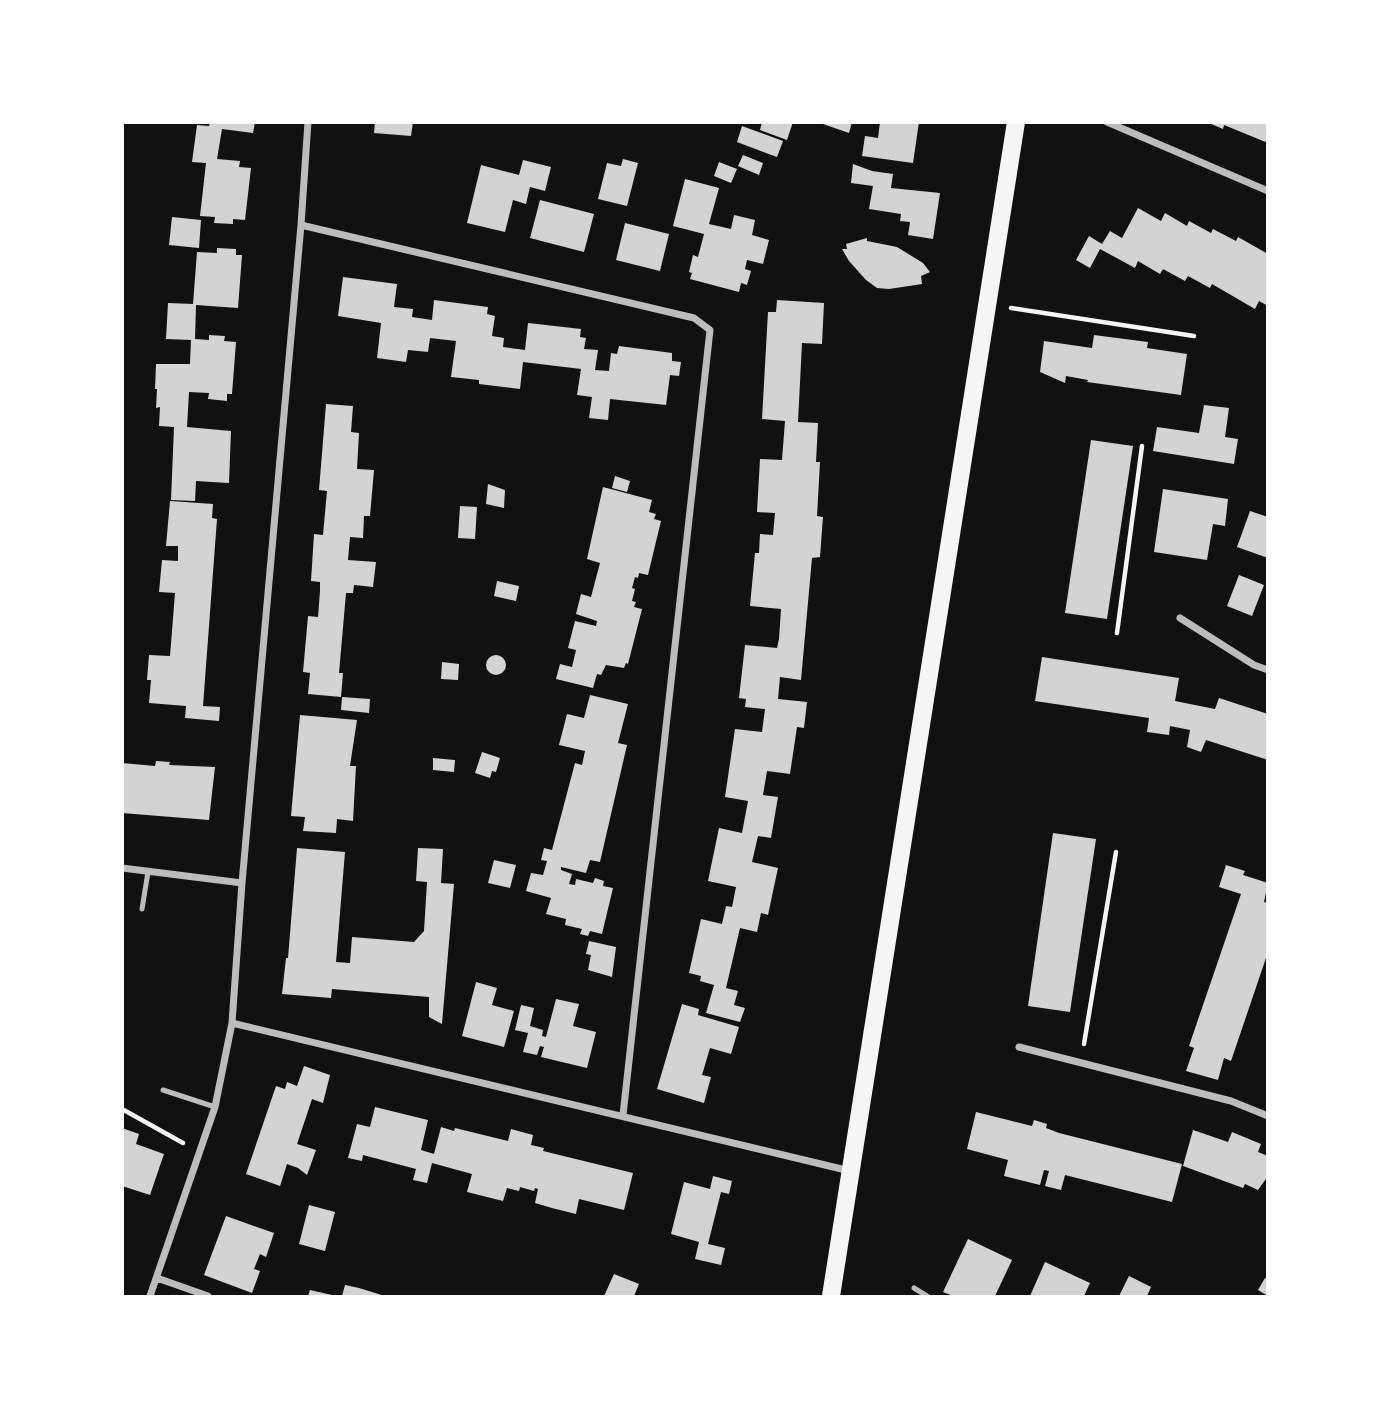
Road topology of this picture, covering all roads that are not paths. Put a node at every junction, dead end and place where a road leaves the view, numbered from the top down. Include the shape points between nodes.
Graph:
1 (308, 122) edge
2 (1016, 122) edge
3 (1107, 122) edge
4 (1268, 191) edge
5 (301, 225) junction
6 (1180, 618) dead end
7 (1268, 670) edge
8 (122, 869) edge
9 (148, 872) junction
10 (242, 883) junction
11 (142, 909) dead end
12 (232, 1023) junction
13 (1018, 1047) dead end
14 (163, 1090) dead end
15 (215, 1107) junction
16 (623, 1115) junction
17 (1268, 1116) edge
18 (850, 1171) junction
19 (157, 1278) junction
20 (914, 1288) dead end
21 (150, 1297) edge
22 (208, 1297) edge
23 (831, 1297) edge
24 (927, 1297) edge

1 - 5 street
2 - 18 main road
3 - 4 street
5 - 10 street
5 - 16 street via 695,318 709,330
6 - 7 street
8 - 9 street
9 - 10 street
9 - 11 lane
10 - 12 street
12 - 15 street
12 - 16 street
13 - 17 street via 1231,1101
14 - 15 lane
15 - 19 street
16 - 18 street
18 - 23 main road
19 - 21 street
19 - 22 street
20 - 24 lane

